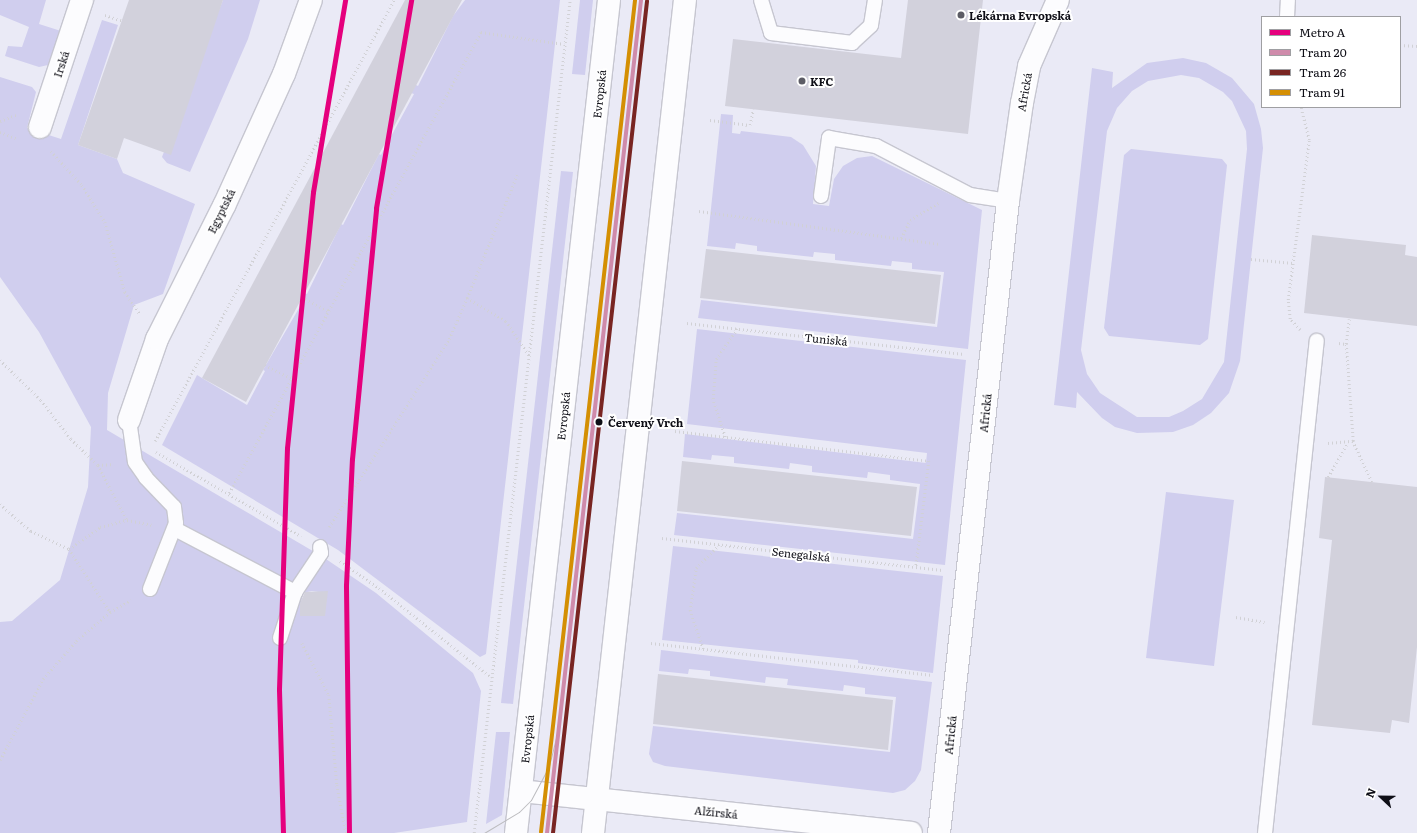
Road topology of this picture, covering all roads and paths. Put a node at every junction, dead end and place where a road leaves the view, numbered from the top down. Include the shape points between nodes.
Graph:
1 (82, 0) edge
2 (311, 0) edge
3 (394, 0) edge
4 (570, 0) edge
5 (609, 0) edge
6 (685, 0) edge
7 (761, 0) edge
8 (875, 0) edge
9 (1058, 0) edge
10 (1288, 0) edge
11 (100, 14) dead end
12 (1287, 16) edge
13 (122, 21) dead end
14 (564, 44) junction
15 (1401, 45) edge
16 (1417, 46) edge
17 (1301, 108) edge
18 (752, 110) dead end
19 (710, 120) dead end
20 (40, 127) dead end
21 (0, 132) edge
22 (20, 139) dead end
23 (46, 149) dead end
24 (517, 175) dead end
25 (961, 190) junction
26 (821, 196) dead end
27 (1008, 201) junction
28 (699, 211) dead end
29 (901, 238) junction
30 (941, 244) dead end
31 (1251, 259) dead end
32 (1293, 264) junction
33 (302, 297) dead end
34 (467, 298) junction
35 (328, 311) junction
36 (1349, 319) dead end
37 (687, 323) dead end
38 (737, 329) junction
39 (157, 339) junction
40 (1317, 341) joint
41 (966, 354) dead end
42 (529, 355) junction
43 (0, 360) edge
44 (265, 365) dead end
45 (291, 378) junction
46 (129, 420) joint
47 (675, 431) dead end
48 (725, 437) junction
49 (1348, 441) junction
50 (1353, 441) junction
51 (1306, 445) junction
52 (136, 462) junction
53 (1328, 477) dead end
54 (1372, 482) dead end
55 (229, 493) dead end
56 (0, 504) edge
57 (127, 520) junction
58 (175, 529) junction
59 (325, 533) dead end
60 (662, 538) dead end
61 (720, 544) junction
62 (320, 547) dead end
63 (68, 549) junction
64 (916, 567) junction
65 (940, 569) dead end
66 (150, 589) joint
67 (295, 592) junction
68 (110, 612) junction
69 (287, 616) junction
70 (1236, 617) dead end
71 (1286, 625) junction
72 (280, 638) dead end
73 (650, 643) dead end
74 (703, 649) junction
75 (930, 675) dead end
76 (0, 760) edge
77 (521, 791) junction
78 (596, 799) junction
79 (346, 833) edge
80 (474, 833) edge
81 (516, 833) edge
82 (592, 833) edge
83 (911, 833) edge
84 (939, 833) edge
85 (1264, 833) edge

1 - 20 street, Irská
2 - 39 street, Egyptská via 284,74 224,206
3 - 52 path via 150,449
4 - 14 path
5 - 77 street, Evropská
6 - 78 street
7 - 8 lane via 771,33 852,43 871,25
9 - 27 street, Africká via 1029,66
10 - 12 lane
11 - 13 path
14 - 35 path via 481,32
14 - 42 path
15 - 16 path
17 - 32 path via 1309,140
18 - 19 path via 750,125
21 - 22 path
23 - 39 path via 53,152 82,185 105,222 125,292
24 - 34 path
25 - 26 lane via 876,146 828,138
25 - 27 lane via 970,195
25 - 29 path via 910,220
27 - 84 street, Africká
28 - 29 path
29 - 30 path
31 - 32 path
32 - 40 path via 1288,300 1290,319 1304,336
33 - 35 path
34 - 42 path via 506,321
34 - 59 path via 449,339
35 - 45 path
36 - 50 path via 1346,344
37 - 38 path, Tuniská
38 - 41 path, Tuniská
38 - 48 path via 716,359 713,399
39 - 46 street, Egyptská
40 - 51 lane
42 - 80 path
43 - 57 path via 41,400 71,439 98,465
44 - 45 path
45 - 55 path
46 - 52 lane
47 - 48 path
48 - 64 path via 929,461
49 - 50 path
49 - 51 path
49 - 53 path
50 - 54 path
51 - 71 lane
52 - 58 lane via 146,478 174,507
56 - 63 path via 31,531
57 - 58 path
57 - 63 path via 100,528
58 - 66 lane
58 - 67 lane
60 - 61 path, Senegalská
61 - 64 path, Senegalská
61 - 74 path via 696,568 690,611
62 - 67 lane via 321,553
63 - 68 path
64 - 65 path, Senegalská
66 - 68 path
67 - 69 lane
68 - 76 path via 76,641 43,680
69 - 72 lane
69 - 79 path via 329,695 337,785
70 - 71 path
71 - 85 lane
73 - 74 path
74 - 75 path
77 - 78 street, Alžírská
77 - 81 street, Evropská
78 - 82 street
78 - 83 street, Alžírská

